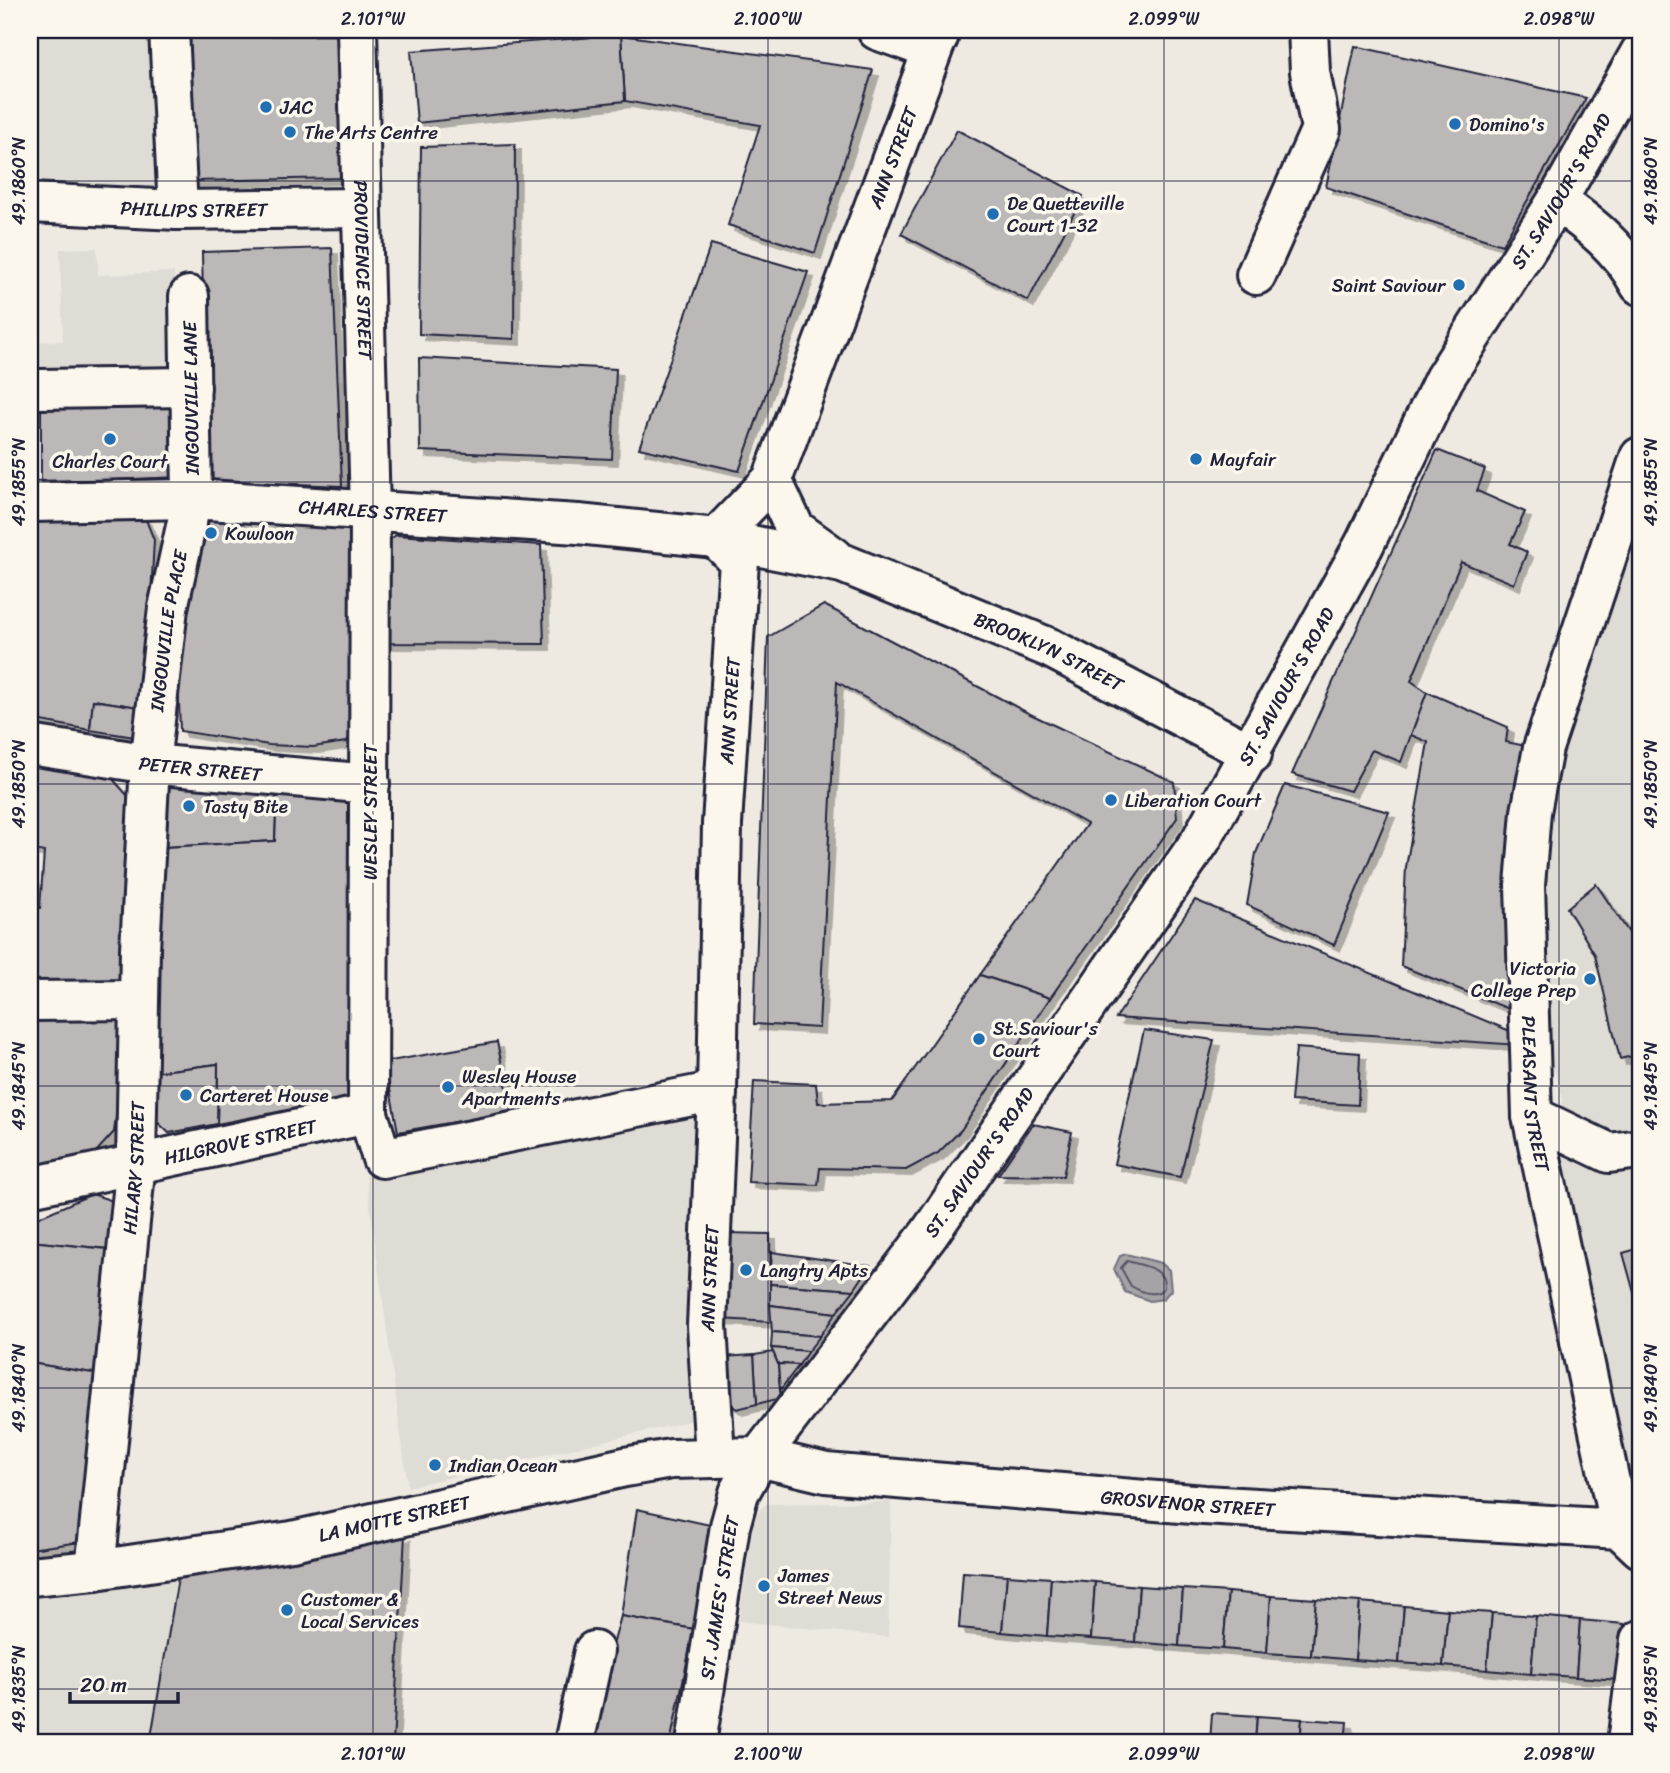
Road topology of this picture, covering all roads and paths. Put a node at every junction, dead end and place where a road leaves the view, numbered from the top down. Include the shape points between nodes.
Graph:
1 (169, 30) edge
2 (357, 30) edge
3 (877, 30) edge
4 (1308, 30) edge
5 (939, 34) edge
6 (1640, 53) edge
7 (1557, 201) junction
8 (30, 202) edge
9 (361, 208) junction
10 (178, 210) junction
11 (1256, 275) dead end
12 (1640, 285) edge
13 (190, 296) dead end
14 (191, 387) junction
15 (38, 389) dead end
16 (1640, 457) edge
17 (772, 481) junction
18 (192, 499) junction
19 (30, 502) edge
20 (370, 511) junction
21 (716, 538) junction
22 (842, 563) junction
23 (30, 745) edge
24 (1252, 754) junction
25 (150, 764) junction
26 (370, 784) junction
27 (138, 999) junction
28 (30, 1000) edge
29 (717, 1091) junction
30 (1532, 1116) junction
31 (348, 1123) junction
32 (1640, 1149) edge
33 (136, 1163) junction
34 (30, 1187) edge
35 (715, 1456) junction
36 (759, 1457) junction
37 (1630, 1539) edge
38 (95, 1570) junction
39 (30, 1576) edge
40 (1640, 1640) edge
41 (594, 1651) dead end
42 (574, 1743) edge
43 (696, 1743) edge
44 (1627, 1743) edge

1 - 10 street
2 - 9 street, PROVIDENCE STREET
3 - 5 street via 916,44
4 - 11 street via 1321,129
5 - 17 street, ANN STREET
6 - 7 street, ST. SAVIOUR'S ROAD
7 - 12 street via 1598,230 1625,258
7 - 24 street, ST. SAVIOUR'S ROAD via 1444,379 1364,545
8 - 10 street, PHILLIPS STREET
9 - 10 street, PHILLIPS STREET
9 - 20 street, PROVIDENCE STREET
13 - 14 street, INGOUVILLE LANE
14 - 15 street
14 - 18 street, INGOUVILLE LANE
16 - 30 street, PLEASANT STREET via 1543,748 1531,812 1525,953
17 - 21 street, ANN STREET
17 - 22 street, BROOKLYN STREET via 795,529
18 - 19 street, CHARLES STREET
18 - 20 street, CHARLES STREET
18 - 25 street, INGOUVILLE PLACE via 168,608
20 - 21 street, CHARLES STREET
20 - 26 street, WESLEY STREET
21 - 22 street, BROOKLYN STREET
21 - 29 street, ANN STREET via 739,561 720,736
22 - 24 street, BROOKLYN STREET via 1049,648
23 - 25 street, PETER STREET
24 - 36 street, ST. SAVIOUR'S ROAD via 1201,840 937,1223
25 - 26 street, PETER STREET
25 - 27 street, HILARY STREET via 132,948
26 - 31 street, WESLEY STREET
27 - 28 street
27 - 33 street, HILARY STREET
29 - 31 street, WESLEY STREET via 382,1158
29 - 35 street, ANN STREET via 706,1326
30 - 32 street via 1609,1153
30 - 37 street, PLEASANT STREET
31 - 33 street, HILGROVE STREET
33 - 34 street, HILGROVE STREET
33 - 38 street, HILARY STREET
35 - 36 street, LA MOTTE STREET
35 - 38 street, LA MOTTE STREET via 625,1467 292,1541
36 - 37 street, GROSVENOR STREET via 826,1473
36 - 43 street, ST. JAMES' STREET via 739,1493 730,1526
38 - 39 street, LA MOTTE STREET
40 - 44 street
41 - 42 street

